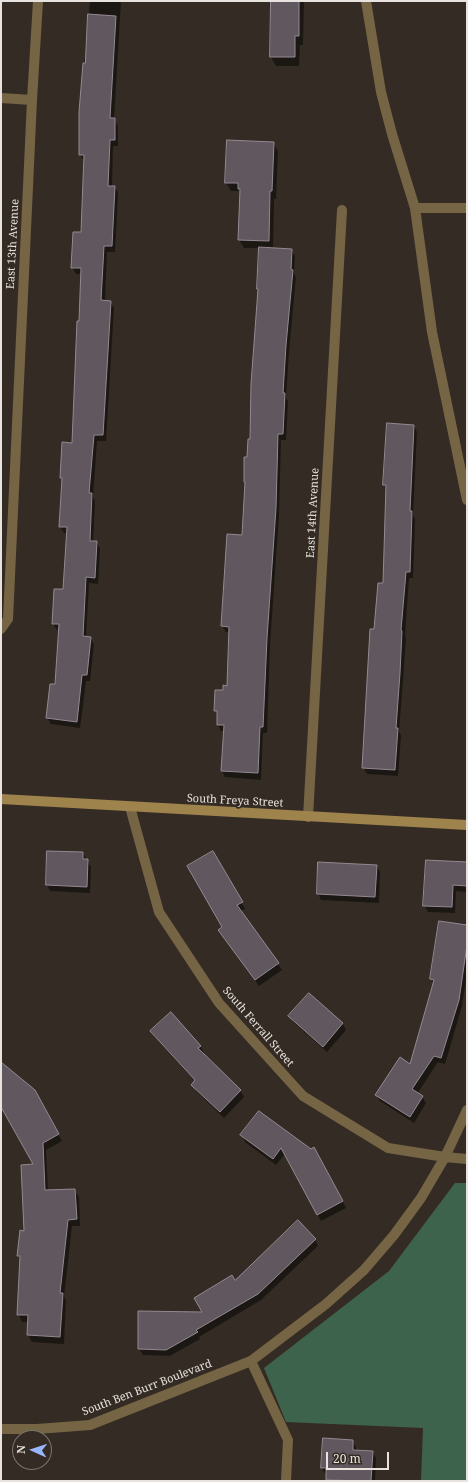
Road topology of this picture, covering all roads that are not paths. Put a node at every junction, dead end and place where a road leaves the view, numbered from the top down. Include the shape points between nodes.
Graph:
1 (38, 1) edge
2 (366, 1) edge
3 (1, 98) edge
4 (32, 100) junction
5 (415, 208) junction
6 (467, 208) edge
7 (342, 210) dead end
8 (467, 500) edge
9 (1, 630) edge
10 (1, 799) edge
11 (130, 807) junction
12 (308, 817) junction
13 (467, 825) edge
14 (467, 1110) edge
15 (445, 1157) junction
16 (467, 1159) edge
17 (251, 1361) junction
18 (1, 1429) edge
19 (286, 1481) edge

1 - 4 street, East 13th Avenue
2 - 5 street via 381,92
3 - 4 street
4 - 9 street, East 13th Avenue via 8,619
5 - 6 street
5 - 8 street via 432,332
7 - 12 street, East 14th Avenue
10 - 11 main road, South Freya Street
11 - 12 main road, South Freya Street
11 - 15 street, South Ferrall Street via 159,912 219,1003 303,1096 388,1148
12 - 13 main road, South Freya Street
14 - 15 street, South Ben Burr Boulevard
15 - 16 street, South Ferrall Street
15 - 17 street, South Ben Burr Boulevard via 421,1198 364,1270 326,1304
17 - 18 street, South Ben Burr Boulevard via 90,1425
17 - 19 street via 288,1440

